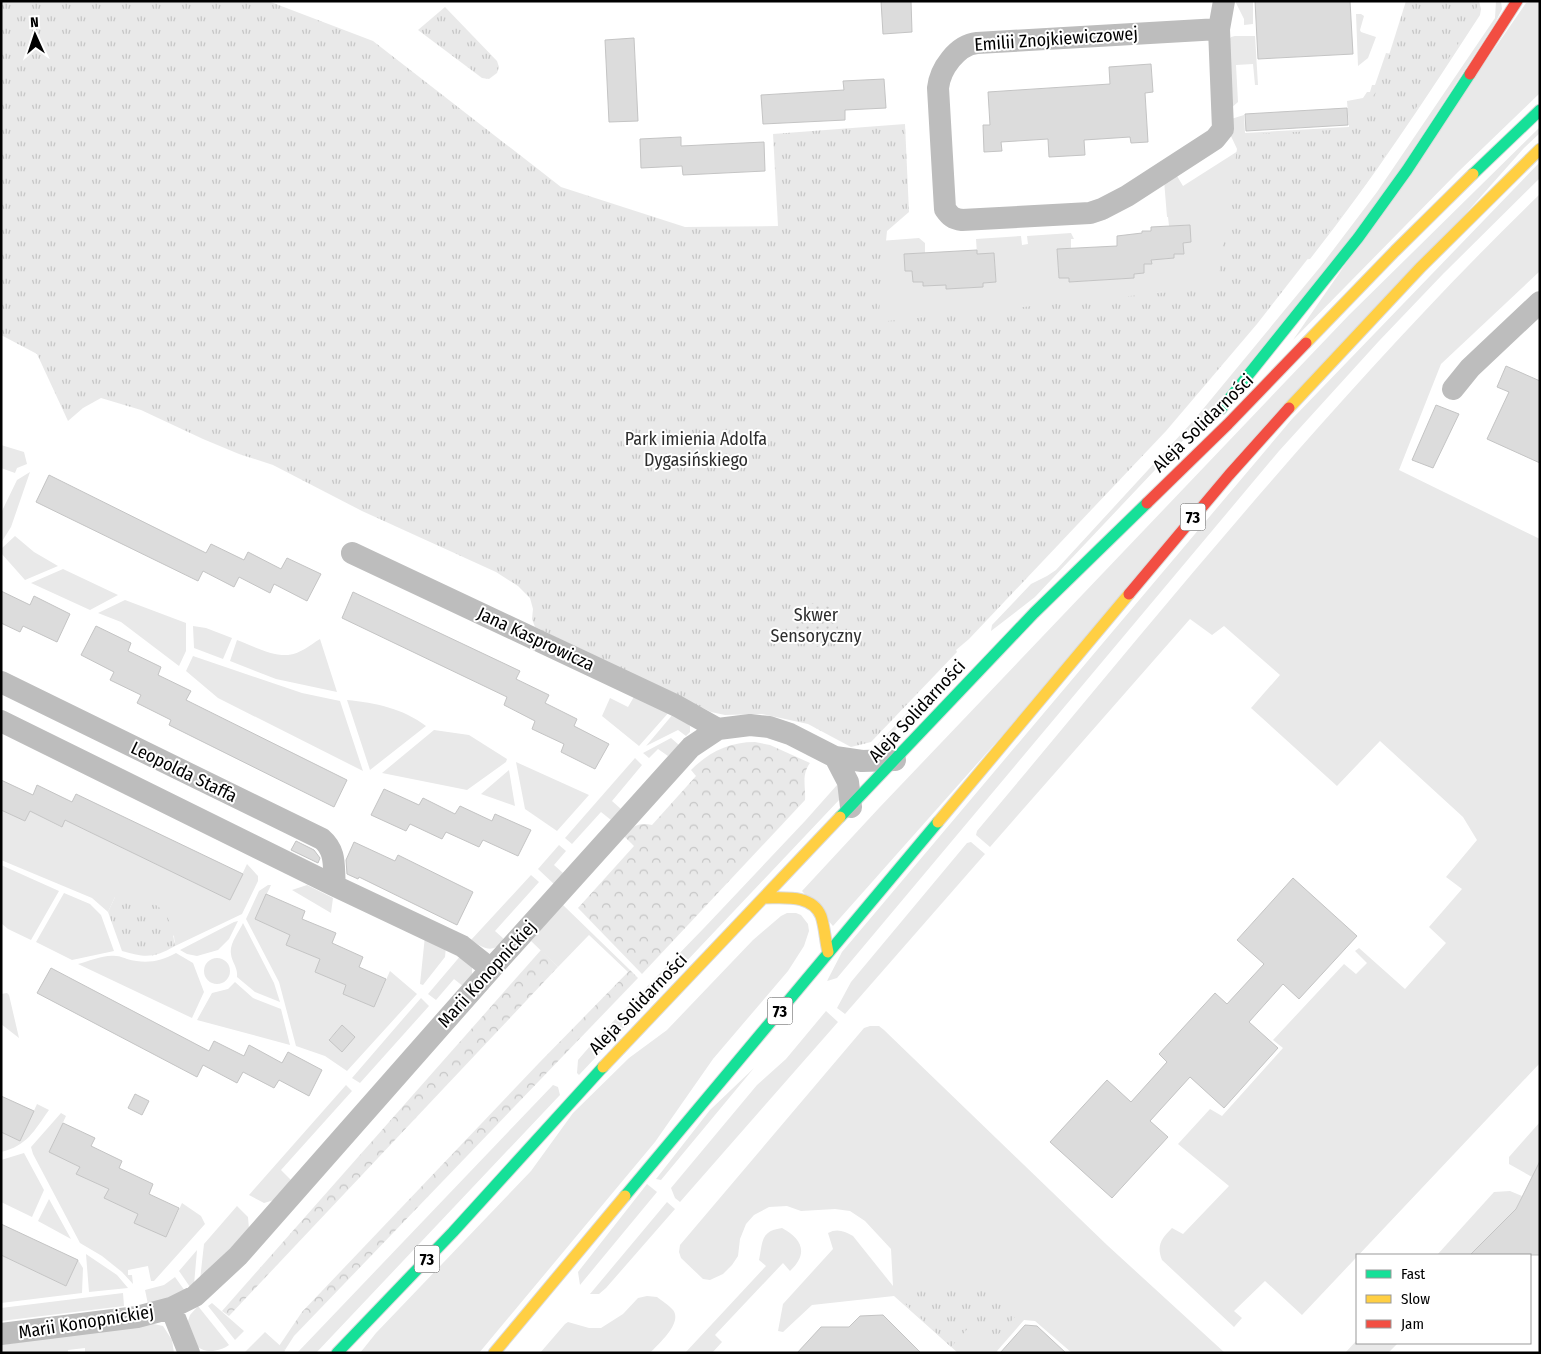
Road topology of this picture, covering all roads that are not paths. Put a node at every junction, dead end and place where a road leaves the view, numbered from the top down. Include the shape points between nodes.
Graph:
1 (1224, 1) edge
2 (1517, 1) edge
3 (1219, 29) junction
4 (1540, 110) edge
5 (1540, 149) edge
6 (1540, 302) edge
7 (1453, 389) dead end
8 (1212, 420) dead end
9 (1201, 434) dead end
10 (1157, 492) junction
11 (352, 553) dead end
12 (1, 682) edge
13 (1, 721) edge
14 (718, 729) junction
15 (835, 757) junction
16 (896, 760) junction
17 (851, 807) junction
18 (335, 886) junction
19 (764, 898) junction
20 (828, 952) junction
21 (491, 968) junction
22 (171, 1308) junction
23 (1, 1334) edge
24 (189, 1353) edge
25 (337, 1353) edge
26 (494, 1353) edge

1 - 3 street, Emilii Znojkiewiczowej
2 - 8 main road via 1407,170 1358,238
3 - 3 street, Emilii Znojkiewiczowej via 1223,129 1215,139 1127,196 1090,213 962,220 950,216 945,209 938,88 945,67 964,46 977,42
4 - 10 main road, Aleja Solidarności / 73 via 1402,244 1228,424
5 - 20 main road, 73 via 1379,310 1229,475
6 - 7 street via 1470,368
9 - 10 main road
10 - 16 main road, Aleja Solidarności / 73 via 1034,613
11 - 14 street, Jana Kasprowicza via 684,709
12 - 18 street, Leopolda Staffa via 322,839 332,853
13 - 18 street, Leopolda Staffa
14 - 15 street, Marii Konopnickiej via 769,726
14 - 21 street, Marii Konopnickiej via 691,747
15 - 16 street, Marii Konopnickiej via 862,761
15 - 17 street via 848,782
16 - 17 main road, Aleja Solidarności / 73
17 - 19 main road, Aleja Solidarności / 73
18 - 21 street, Leopolda Staffa via 462,946
19 - 20 main road via 796,898 820,912
19 - 25 main road, Aleja Solidarności / 73 via 584,1086 459,1225
20 - 26 main road, 73
21 - 22 street, Marii Konopnickiej via 238,1256 196,1296
22 - 23 street, Marii Konopnickiej via 137,1317
22 - 24 street, Marii Konopnickiej

